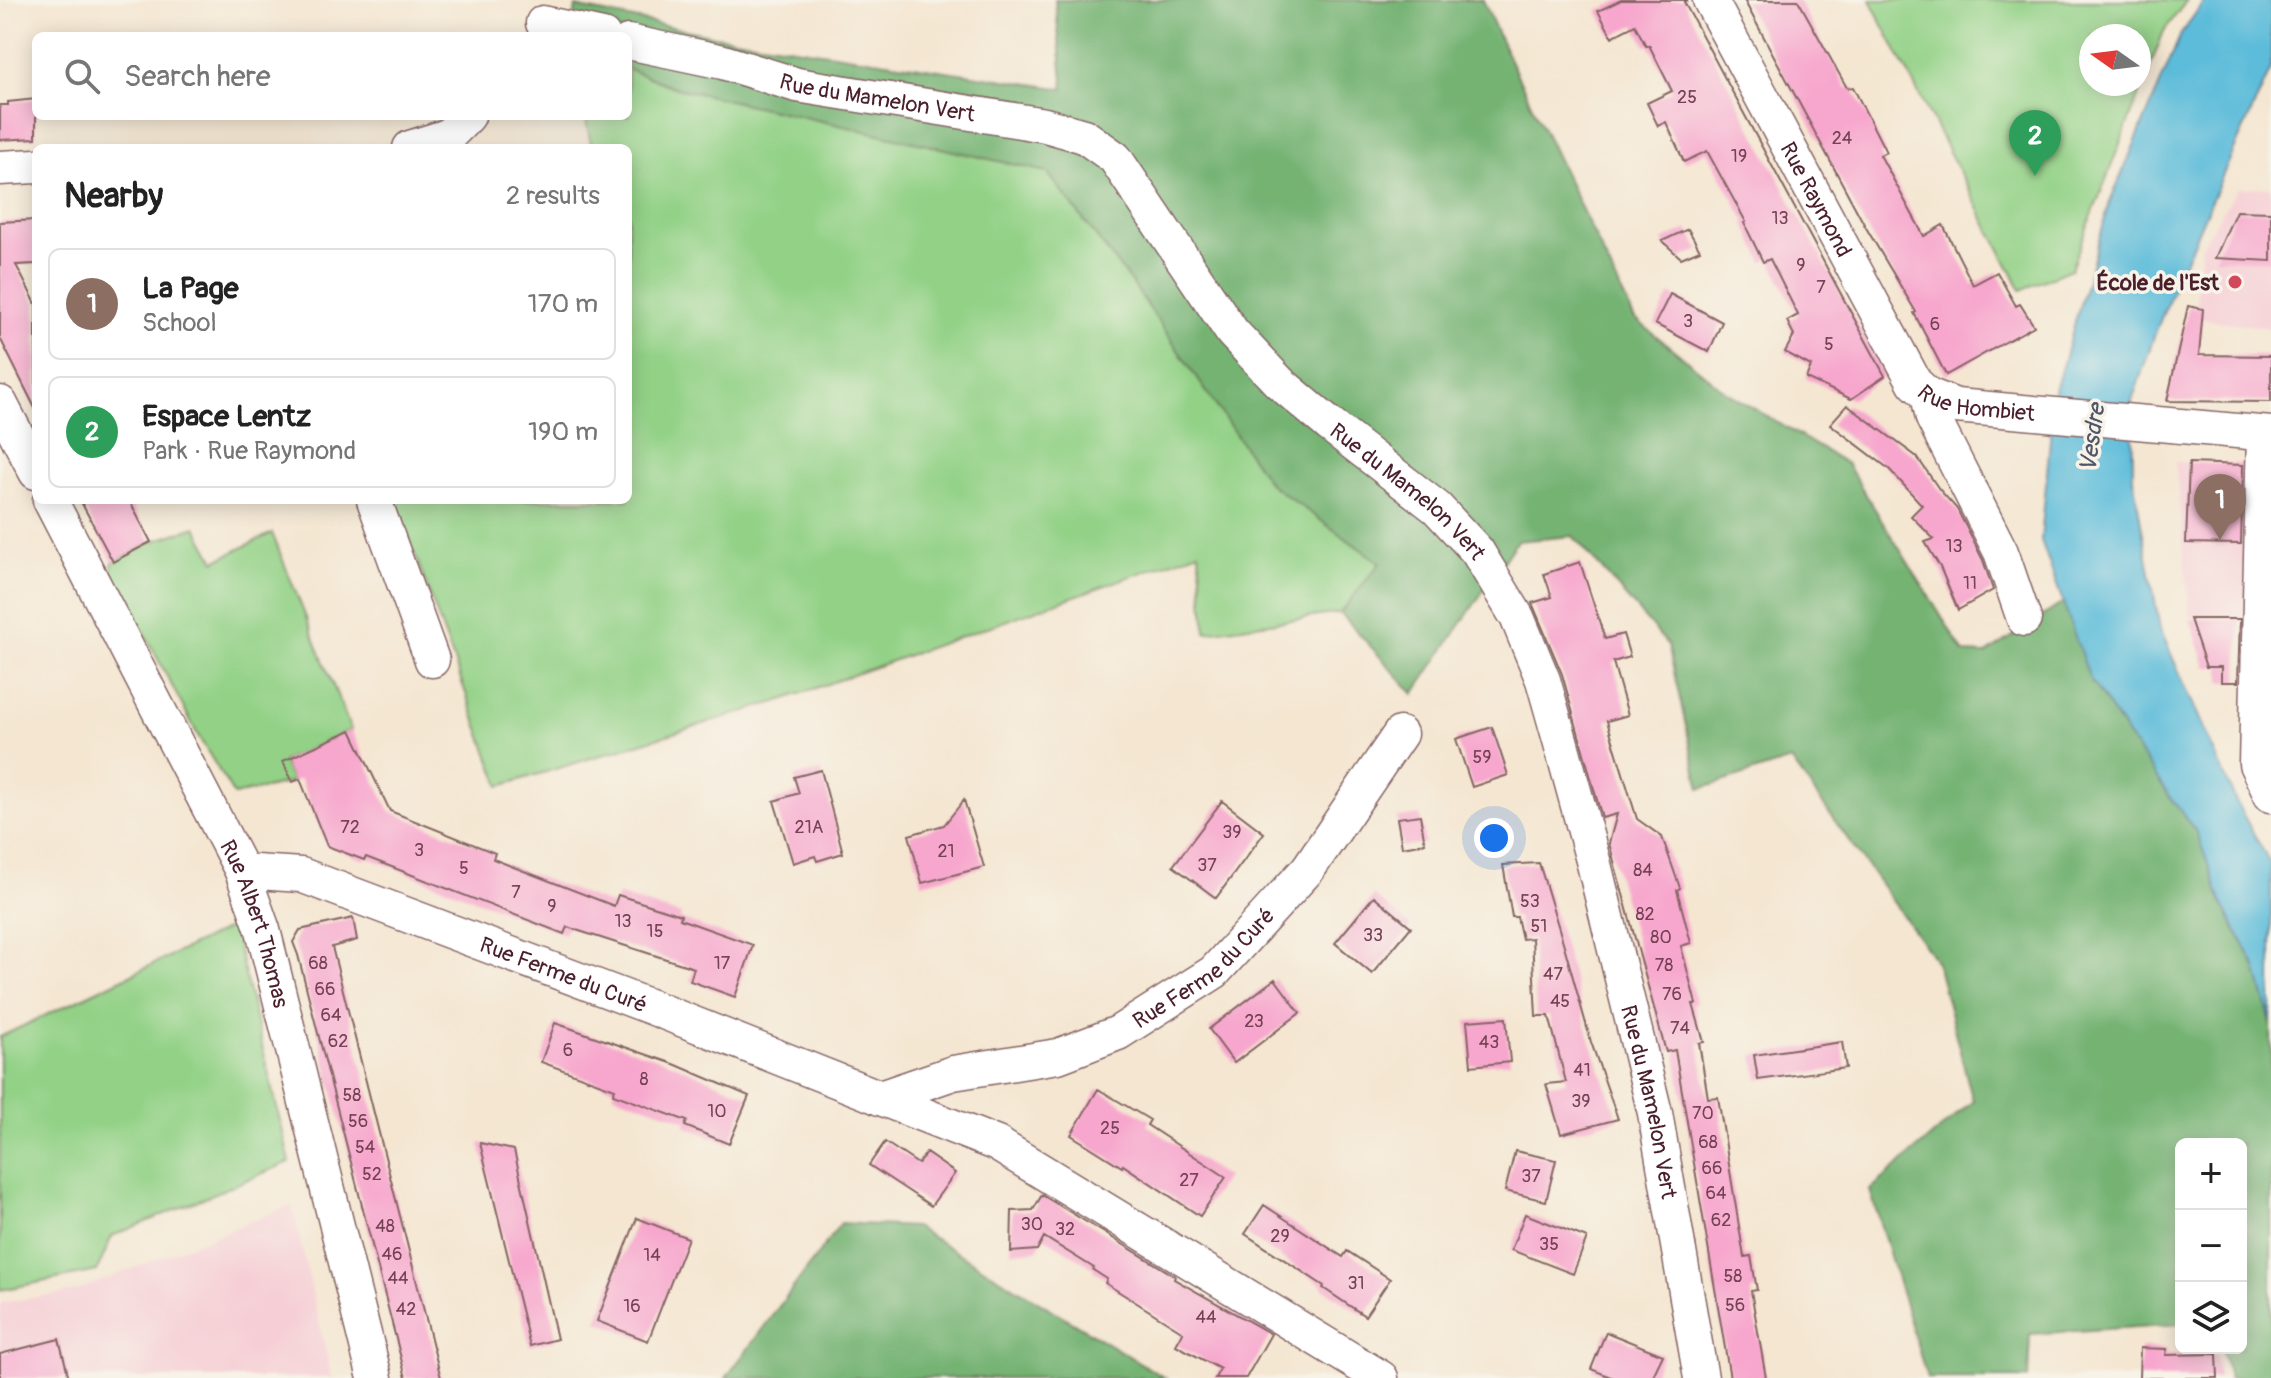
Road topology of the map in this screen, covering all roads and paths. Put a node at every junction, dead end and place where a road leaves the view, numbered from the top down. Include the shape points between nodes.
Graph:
1 (1710, 0) edge
2 (541, 20) edge
3 (588, 32) edge
4 (632, 43) edge
5 (464, 120) edge
6 (423, 144) edge
7 (32, 166) edge
8 (0, 168) edge
9 (1928, 395) junction
10 (0, 403) edge
11 (2268, 434) edge
12 (32, 464) edge
13 (52, 504) edge
14 (375, 504) edge
15 (2024, 619) dead end
16 (432, 660) dead end
17 (1400, 734) dead end
18 (2271, 795) edge
19 (242, 871) junction
20 (880, 1098) junction
21 (375, 1378) edge
22 (1381, 1378) edge
23 (1701, 1378) edge

1 - 9 street, Rue Raymond via 1915,383
2 - 3 street
4 - 23 street, Rue du Mamelon Vert via 797,85 1045,125 1084,136 1115,158 1232,332 1267,371 1437,508 1477,551 1517,617 1543,680 1586,837 1655,1113
5 - 6 street via 448,136
7 - 8 street
9 - 11 street, Rue Hombiet via 1956,406
9 - 15 street, Rue Hombiet via 1933,418 2001,552
10 - 12 street
11 - 18 street via 2256,764
13 - 19 street, Rue Albert Thomas
14 - 16 street
17 - 20 street, Rue Ferme du Curé via 1308,869 1214,972 1118,1033 1058,1056 953,1073
19 - 20 street, Rue Ferme du Curé via 301,875
19 - 21 street, Rue Albert Thomas via 263,930
20 - 22 street, Rue Ferme du Curé via 997,1144

